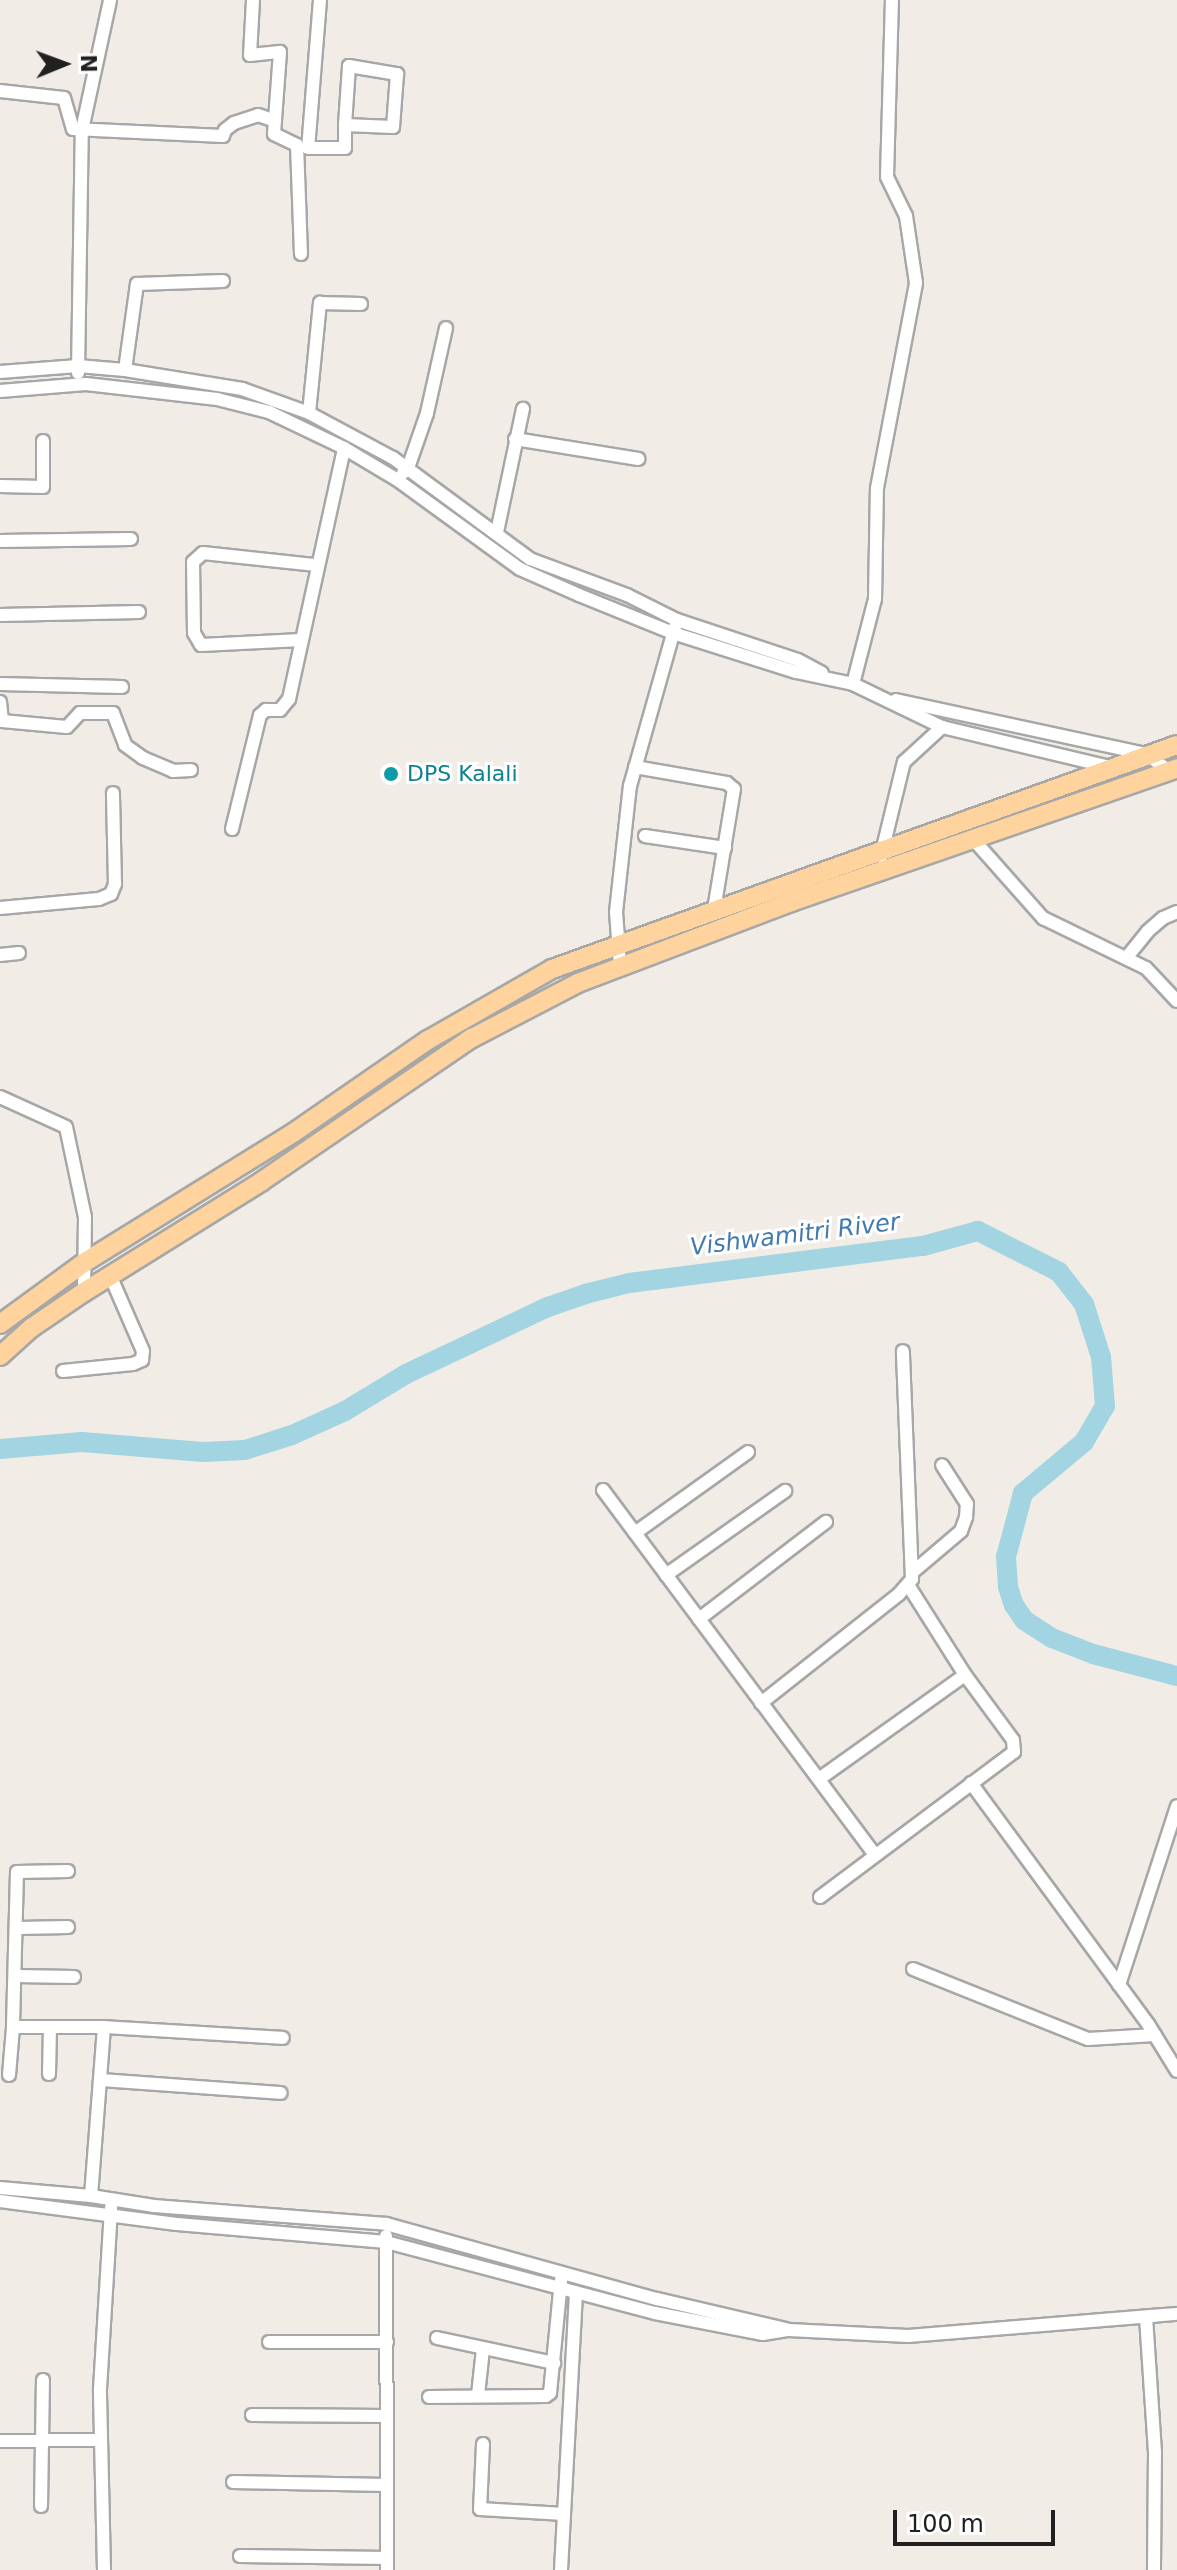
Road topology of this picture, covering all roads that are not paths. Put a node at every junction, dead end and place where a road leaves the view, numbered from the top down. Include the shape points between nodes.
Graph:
1 (110, 0) edge
2 (253, 0) edge
3 (320, 0) edge
4 (892, 0) edge
5 (0, 91) edge
6 (275, 121) junction
7 (345, 125) junction
8 (82, 130) junction
9 (302, 146) junction
10 (301, 254) dead end
11 (223, 281) dead end
12 (361, 304) dead end
13 (446, 328) dead end
14 (78, 366) junction
15 (125, 370) junction
16 (0, 372) edge
17 (76, 384) junction
18 (0, 391) edge
19 (523, 409) dead end
20 (309, 413) junction
21 (515, 439) junction
22 (43, 441) dead end
23 (344, 448) junction
24 (638, 459) dead end
25 (408, 468) junction
26 (396, 479) junction
27 (0, 486) edge
28 (497, 532) junction
29 (131, 539) dead end
30 (0, 541) edge
31 (316, 565) junction
32 (139, 612) dead end
33 (0, 615) edge
34 (675, 626) junction
35 (301, 640) junction
36 (0, 684) edge
37 (853, 684) junction
38 (122, 687) dead end
39 (877, 696) junction
40 (0, 702) edge
41 (942, 727) junction
42 (1177, 745) edge
43 (1146, 754) junction
44 (635, 767) junction
45 (1113, 768) junction
46 (1172, 769) edge
47 (191, 770) dead end
48 (113, 793) dead end
49 (232, 829) dead end
50 (645, 836) dead end
51 (973, 839) junction
52 (725, 848) junction
53 (882, 852) junction
54 (879, 871) junction
55 (0, 908) edge
56 (714, 910) junction
57 (1177, 912) edge
58 (618, 945) junction
59 (19, 953) dead end
60 (0, 955) edge
61 (1127, 957) junction
62 (620, 965) junction
63 (1177, 1001) edge
64 (0, 1097) edge
65 (85, 1262) junction
66 (110, 1275) junction
67 (84, 1292) junction
68 (0, 1324) edge
69 (31, 1328) junction
70 (903, 1351) dead end
71 (0, 1356) edge
72 (0, 1365) edge
73 (63, 1371) dead end
74 (748, 1452) dead end
75 (942, 1465) dead end
76 (603, 1490) dead end
77 (785, 1491) dead end
78 (826, 1522) dead end
79 (635, 1533) junction
80 (914, 1571) junction
81 (666, 1575) junction
82 (908, 1585) junction
83 (699, 1619) junction
84 (965, 1675) junction
85 (761, 1703) junction
86 (819, 1779) junction
87 (971, 1783) junction
88 (1177, 1806) edge
89 (875, 1855) junction
90 (68, 1871) dead end
91 (820, 1897) dead end
92 (68, 1927) dead end
93 (18, 1928) junction
94 (913, 1969) dead end
95 (16, 1976) junction
96 (74, 1977) dead end
97 (1119, 1985) junction
98 (13, 2027) junction
99 (50, 2027) junction
100 (104, 2027) junction
101 (1155, 2035) junction
102 (283, 2038) dead end
103 (1177, 2071) edge
104 (49, 2074) dead end
105 (9, 2075) dead end
106 (100, 2080) junction
107 (281, 2093) dead end
108 (0, 2188) edge
109 (91, 2196) junction
110 (112, 2200) junction
111 (0, 2201) edge
112 (111, 2214) junction
113 (386, 2224) junction
114 (386, 2242) junction
115 (562, 2272) junction
116 (560, 2287) junction
117 (576, 2293) junction
118 (1177, 2314) edge
119 (1146, 2317) junction
120 (789, 2330) junction
121 (437, 2338) dead end
122 (269, 2342) dead end
123 (387, 2342) junction
124 (483, 2349) junction
125 (554, 2363) junction
126 (43, 2380) dead end
127 (478, 2395) junction
128 (429, 2397) dead end
129 (252, 2415) dead end
130 (387, 2416) junction
131 (42, 2440) junction
132 (101, 2440) junction
133 (0, 2441) edge
134 (483, 2444) dead end
135 (233, 2482) dead end
136 (387, 2485) junction
137 (41, 2506) dead end
138 (564, 2514) junction
139 (240, 2556) dead end
140 (387, 2564) edge
141 (104, 2570) edge
142 (561, 2570) edge
143 (1154, 2570) edge

1 - 8 street
2 - 6 street via 250,55 280,52
3 - 9 street
4 - 37 street via 887,177 906,216 916,283 877,488 875,599
5 - 8 street via 64,98 73,129
6 - 8 street via 258,115 234,123 223,136
6 - 9 street via 274,134
7 - 7 street via 349,66 397,74 393,127
7 - 9 street via 345,148
8 - 14 street
9 - 10 street
11 - 15 street via 137,284
12 - 20 street via 320,303
13 - 25 street
14 - 15 street
14 - 16 street
14 - 17 street
15 - 20 street via 230,385
17 - 18 street
17 - 23 street via 234,402 269,412
19 - 21 street
20 - 25 street
21 - 24 street
21 - 28 street
22 - 27 street via 43,487
23 - 26 street
23 - 31 street
25 - 26 street
25 - 28 street
26 - 34 street via 529,574
28 - 34 street via 530,559 627,595
29 - 30 street
31 - 35 street
31 - 35 street via 203,553 193,562 194,633 201,645
32 - 33 street
34 - 37 street via 798,660
34 - 44 street
35 - 49 street via 284,708 260,715
36 - 38 street
37 - 39 street
39 - 41 street
39 - 43 street
40 - 47 street via 2,721 67,727 80,713 113,713 125,745 173,771
41 - 45 street
41 - 53 street via 904,762
42 - 43 main road
43 - 45 main road
43 - 46 street
44 - 52 street via 732,785 735,795
44 - 58 street via 620,853
45 - 53 main road
46 - 51 main road
48 - 55 street via 111,894
50 - 52 street
51 - 54 main road
51 - 61 street via 1043,918
52 - 56 street
53 - 54 street
53 - 56 main road
54 - 62 main road
56 - 58 main road
57 - 61 street via 1155,924
58 - 62 street
58 - 65 main road via 552,969 428,1040 293,1133
59 - 60 street
61 - 63 street via 1146,968
62 - 66 main road via 472,1038 262,1181
64 - 65 street via 66,1127 85,1217
65 - 67 street
65 - 68 main road
66 - 67 main road
66 - 73 street via 143,1351 142,1360
67 - 69 main road
69 - 71 main road
69 - 72 main road
70 - 80 street
74 - 79 street
75 - 80 street via 967,1504 966,1517 961,1531
76 - 79 street
77 - 81 street
78 - 83 street
79 - 81 street
80 - 82 street
81 - 83 street
82 - 84 street
82 - 85 street
83 - 85 street
84 - 86 street
84 - 87 street via 1013,1740 1014,1752
85 - 86 street
86 - 89 street
87 - 89 street
87 - 97 street
88 - 97 street
89 - 91 street
90 - 93 street via 17,1872
92 - 93 street
93 - 95 street
94 - 101 street via 1088,2039
95 - 96 street
95 - 98 street
97 - 101 street
98 - 99 street
98 - 105 street
99 - 100 street
99 - 104 street
100 - 102 street
100 - 106 street
101 - 103 street
106 - 107 street
106 - 109 street
108 - 109 street
109 - 110 street
110 - 112 street
110 - 113 street
111 - 112 street
112 - 114 street
112 - 132 street
113 - 114 street
113 - 115 street
114 - 116 street
114 - 123 street
115 - 116 street
115 - 120 street
116 - 117 street
116 - 125 street
117 - 120 street via 750,2333
117 - 138 street
118 - 119 street
119 - 120 street via 908,2336
119 - 143 street via 1155,2452
121 - 124 street
122 - 123 street
123 - 130 street
124 - 125 street
124 - 127 street
125 - 127 street via 553,2387 546,2396
126 - 131 street
127 - 128 street
129 - 130 street
130 - 136 street
131 - 132 street
131 - 133 street
131 - 137 street
132 - 141 street
134 - 138 street via 480,2509
135 - 136 street
136 - 140 street
138 - 142 street
139 - 140 street

